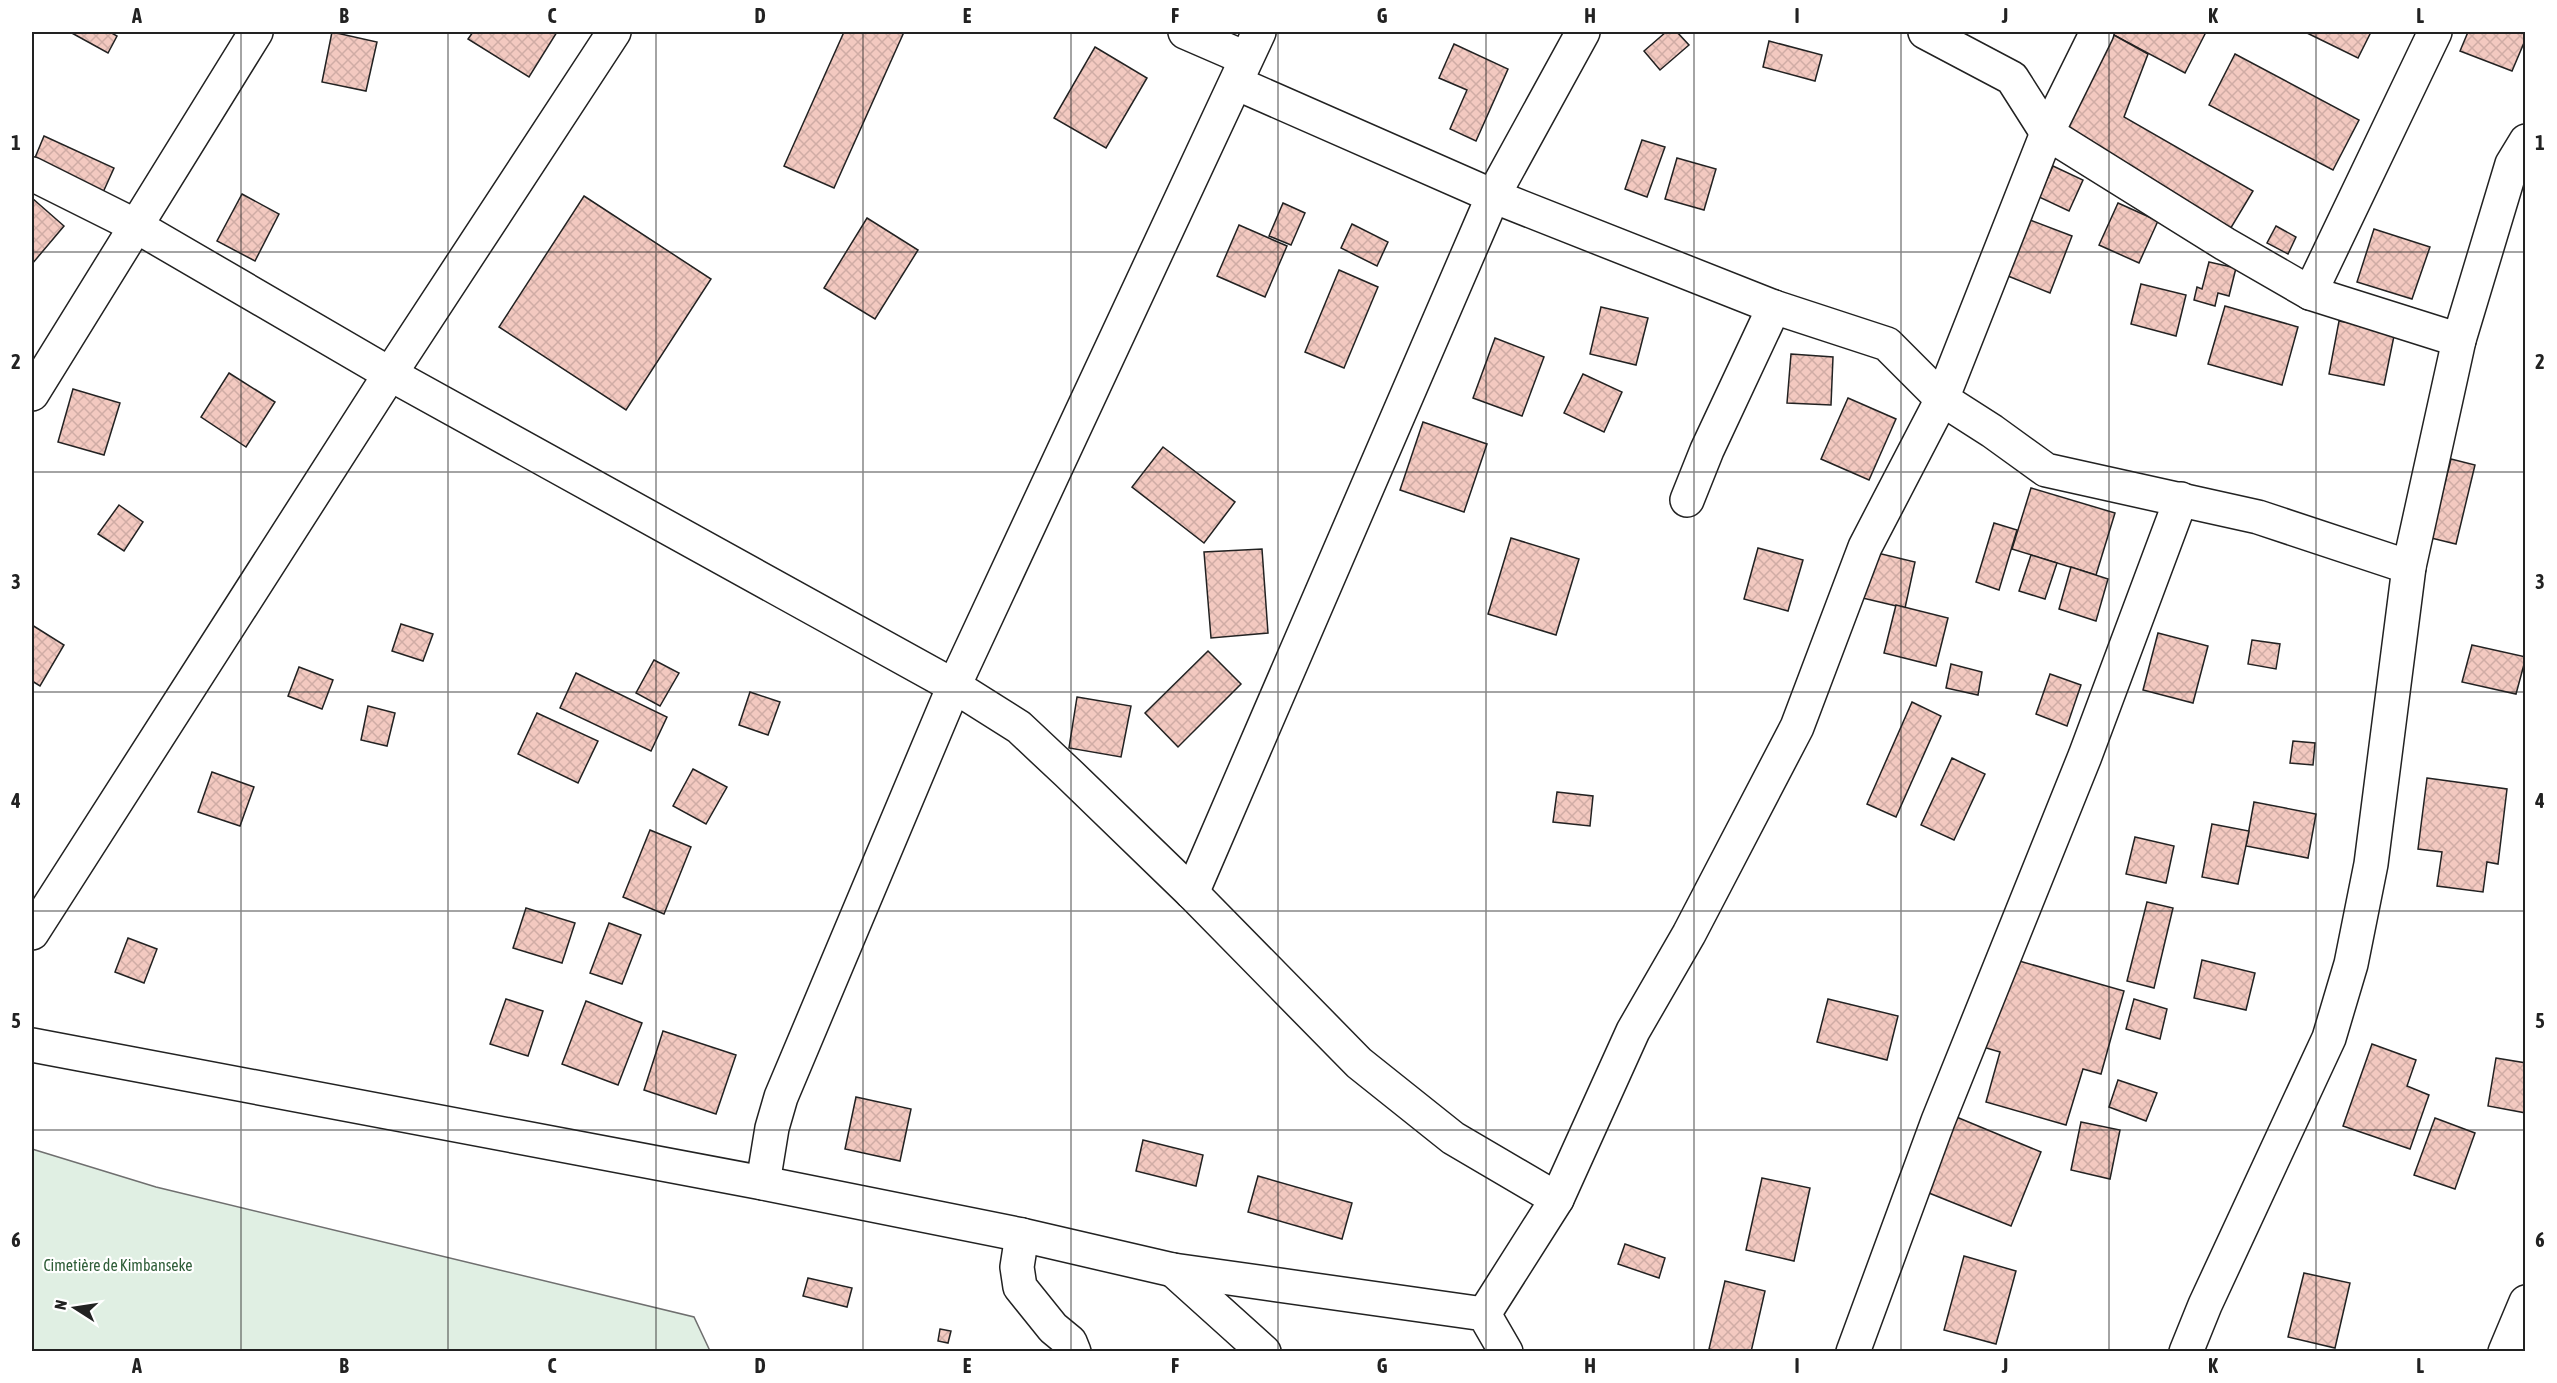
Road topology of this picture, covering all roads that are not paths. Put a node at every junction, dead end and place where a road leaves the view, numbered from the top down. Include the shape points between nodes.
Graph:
1 (256, 32) edge
2 (614, 32) edge
3 (1185, 32) edge
4 (1583, 32) edge
5 (1925, 32) edge
6 (2097, 32) edge
7 (2435, 32) edge
8 (1247, 58) edge
9 (2047, 133) junction
10 (2526, 141) edge
11 (32, 174) edge
12 (1493, 196) junction
13 (136, 226) junction
14 (2310, 293) junction
15 (1774, 307) junction
16 (2459, 340) junction
17 (390, 374) junction
18 (32, 394) edge
19 (1942, 399) junction
20 (2181, 499) junction
21 (1688, 500) dead end
22 (2409, 567) junction
23 (954, 686) junction
24 (1192, 892) junction
25 (32, 933) edge
26 (32, 1045) edge
27 (763, 1183) junction
28 (1557, 1199) junction
29 (1022, 1235) junction
30 (1173, 1270) junction
31 (2526, 1302) edge
32 (1484, 1314) junction
33 (1074, 1352) edge
34 (1264, 1352) edge
35 (1506, 1352) edge
36 (1853, 1352) edge
37 (2186, 1352) edge
38 (2505, 1352) edge

1 - 13 street
2 - 17 street
3 - 8 street
4 - 12 street
5 - 9 street via 2012,78
6 - 9 street
7 - 14 street
8 - 12 street
8 - 23 street
9 - 14 street
9 - 19 street
10 - 16 street via 2512,164
11 - 13 street
12 - 15 street
12 - 24 street
13 - 17 street
13 - 18 street
14 - 16 street
15 - 19 street via 1887,344
15 - 21 street
16 - 22 street
17 - 23 street
17 - 25 street
19 - 20 street via 2046,470
19 - 28 street via 1865,547 1797,727 1689,934 1633,1031
20 - 22 street via 2258,517
20 - 36 street via 2085,756 1938,1121
22 - 37 street via 2371,864 2351,964 2330,1038
23 - 24 street via 1018,727
23 - 27 street via 781,1097
24 - 28 street via 1359,1063 1453,1138
26 - 27 street
27 - 29 street
28 - 32 street
29 - 30 street
29 - 33 street via 1017,1267 1020,1287 1053,1328 1070,1342
30 - 32 street
30 - 34 street
31 - 38 street
32 - 35 street

